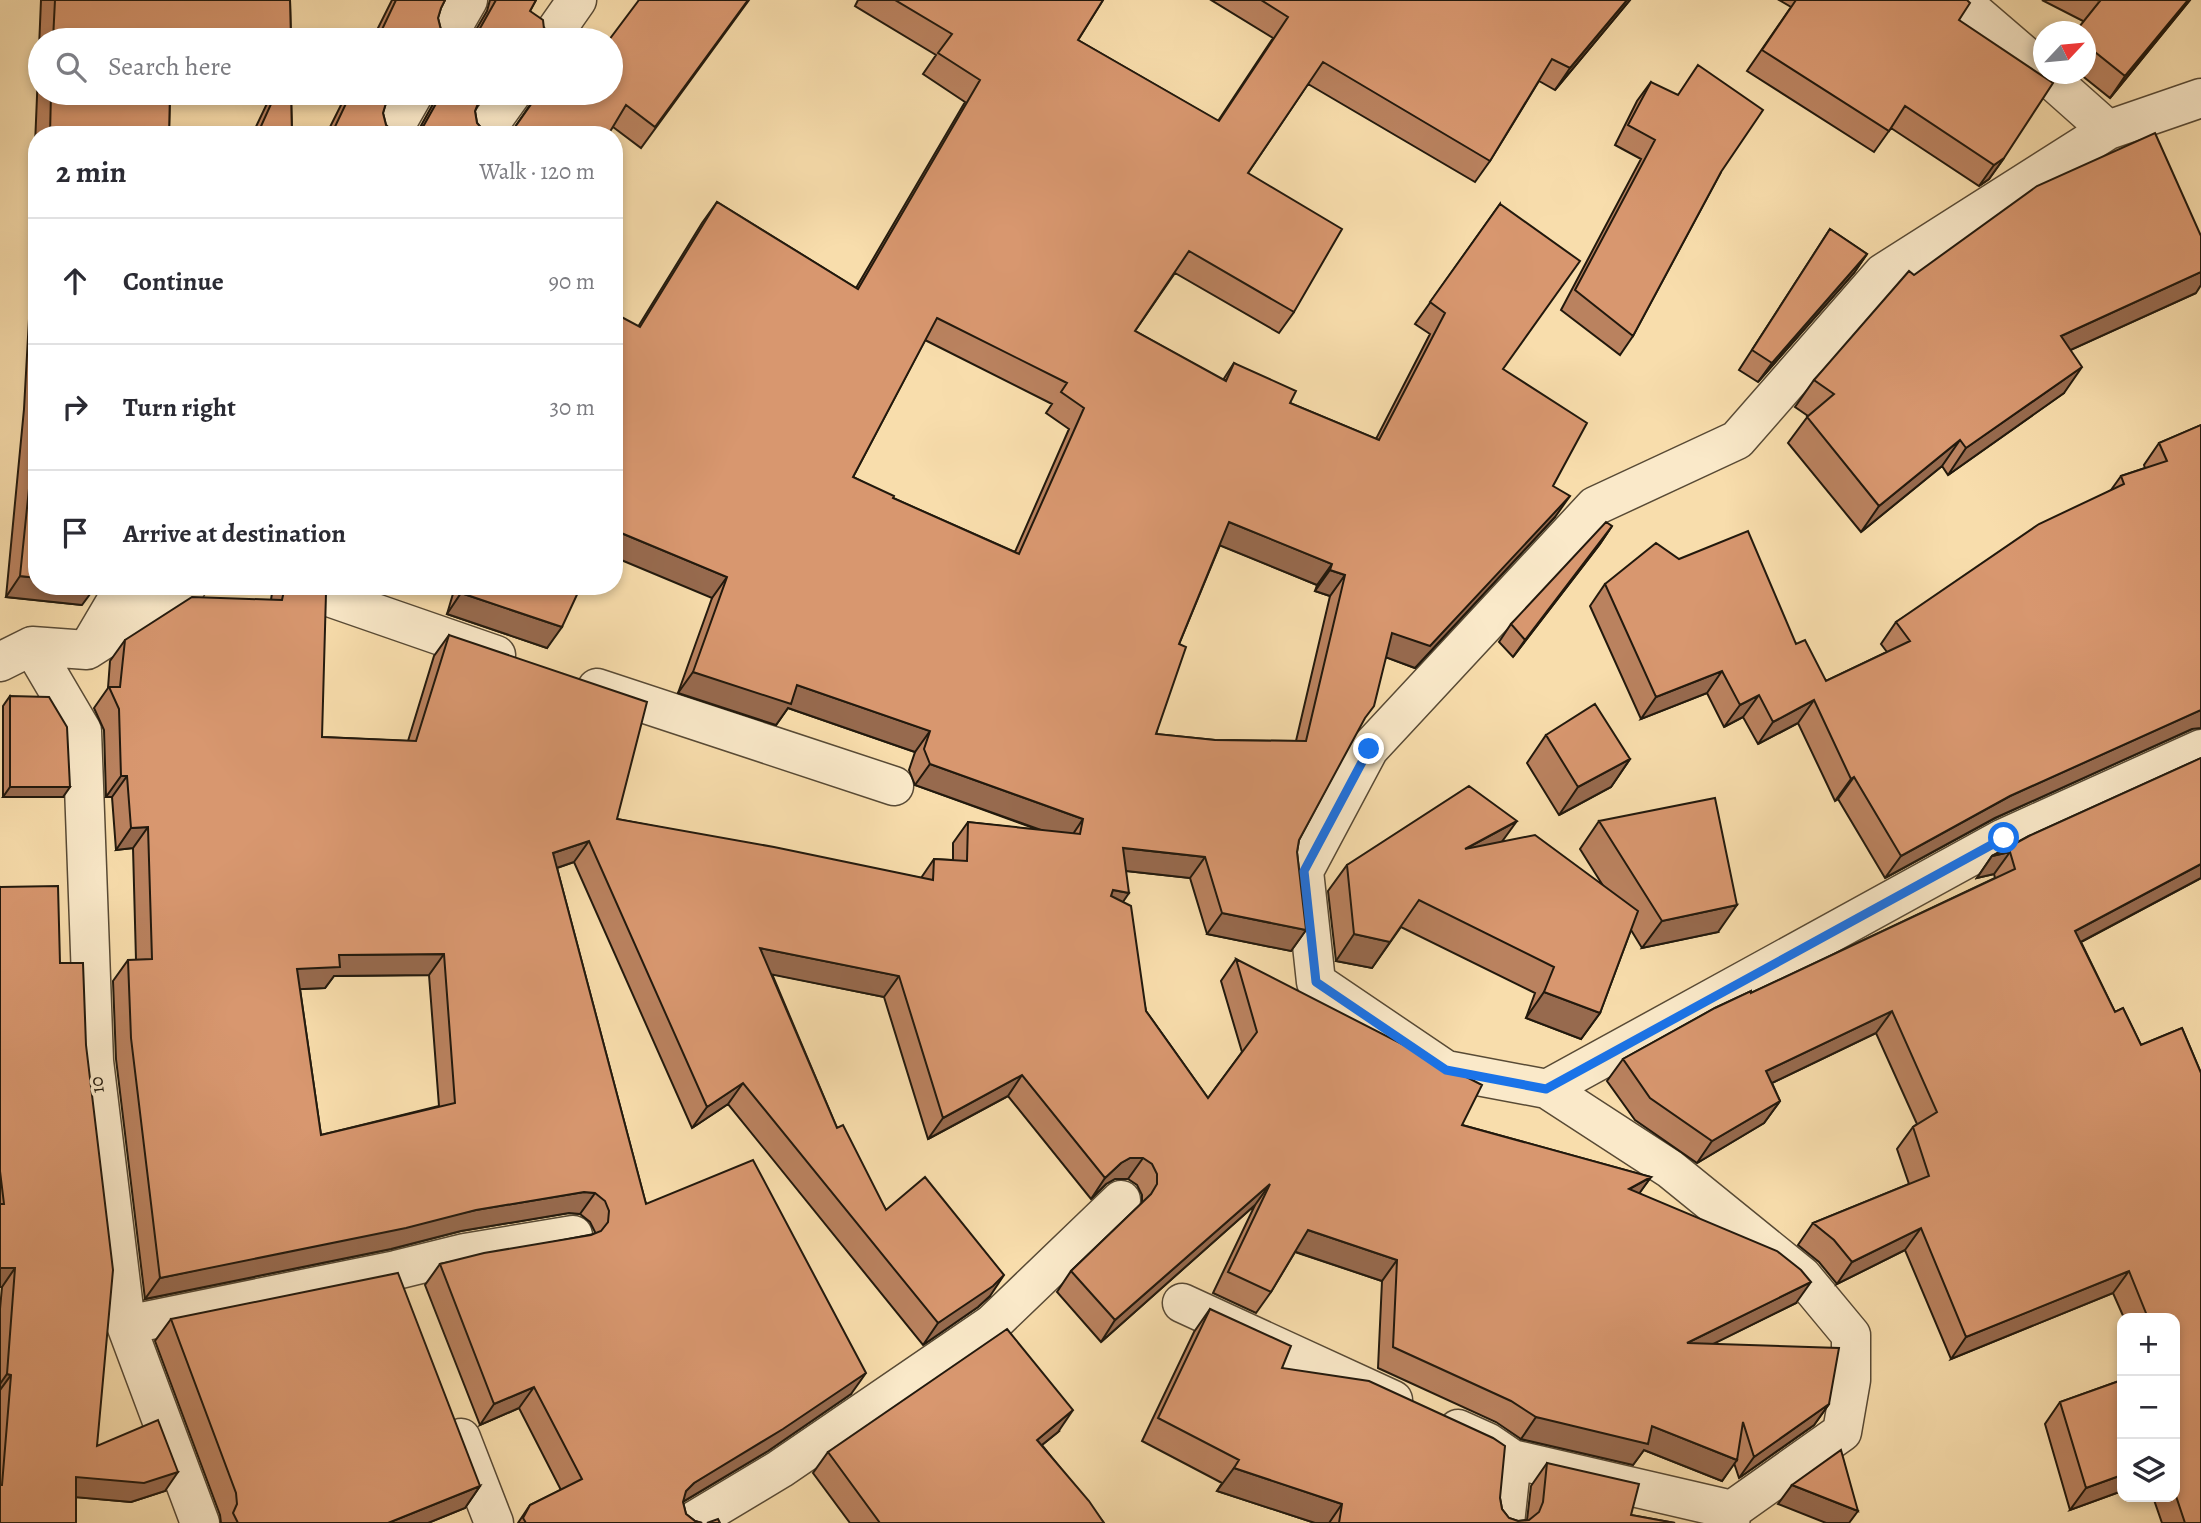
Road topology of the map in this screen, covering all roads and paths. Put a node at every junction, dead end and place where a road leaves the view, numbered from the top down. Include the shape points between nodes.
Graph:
1 (468, 0) edge
2 (577, 0) edge
3 (1960, 0) edge
4 (452, 28) edge
5 (557, 28) edge
6 (2033, 63) edge
7 (2056, 84) edge
8 (2201, 98) edge
9 (407, 105) edge
10 (503, 105) edge
11 (395, 126) edge
12 (488, 126) edge
13 (2108, 130) junction
14 (120, 595) edge
15 (173, 595) edge
16 (322, 595) edge
17 (87, 650) junction
18 (16, 654) edge
19 (2201, 749) edge
20 (894, 786) dead end
21 (1546, 1089) junction
22 (1121, 1200) dead end
23 (573, 1234) dead end
24 (396, 1270) junction
25 (1182, 1303) dead end
26 (411, 1308) edge
27 (126, 1325) junction
28 (450, 1409) edge
29 (1512, 1460) junction
30 (1731, 1517) edge
31 (200, 1523) edge
32 (494, 1523) edge
33 (690, 1523) edge
34 (1505, 1523) edge

1 - 4 street
2 - 5 street
3 - 6 street
7 - 13 street
8 - 13 street
9 - 11 street
10 - 12 street
13 - 21 street via 1882,273 1737,440 1595,506 1369,749 1304,871 1316,982 1446,1070
14 - 17 street
15 - 17 street
16 - 20 street
17 - 18 street
18 - 27 street, 10 via 82,731 94,1061
19 - 21 street via 2004,838
21 - 30 street via 1670,1170 1792,1267 1851,1335 1851,1380 1842,1432
22 - 33 street via 992,1324 780,1469
23 - 24 street via 465,1252
24 - 26 street
24 - 27 street
25 - 29 street via 1487,1442
27 - 31 street, 10
28 - 32 street
29 - 30 street
29 - 34 street

